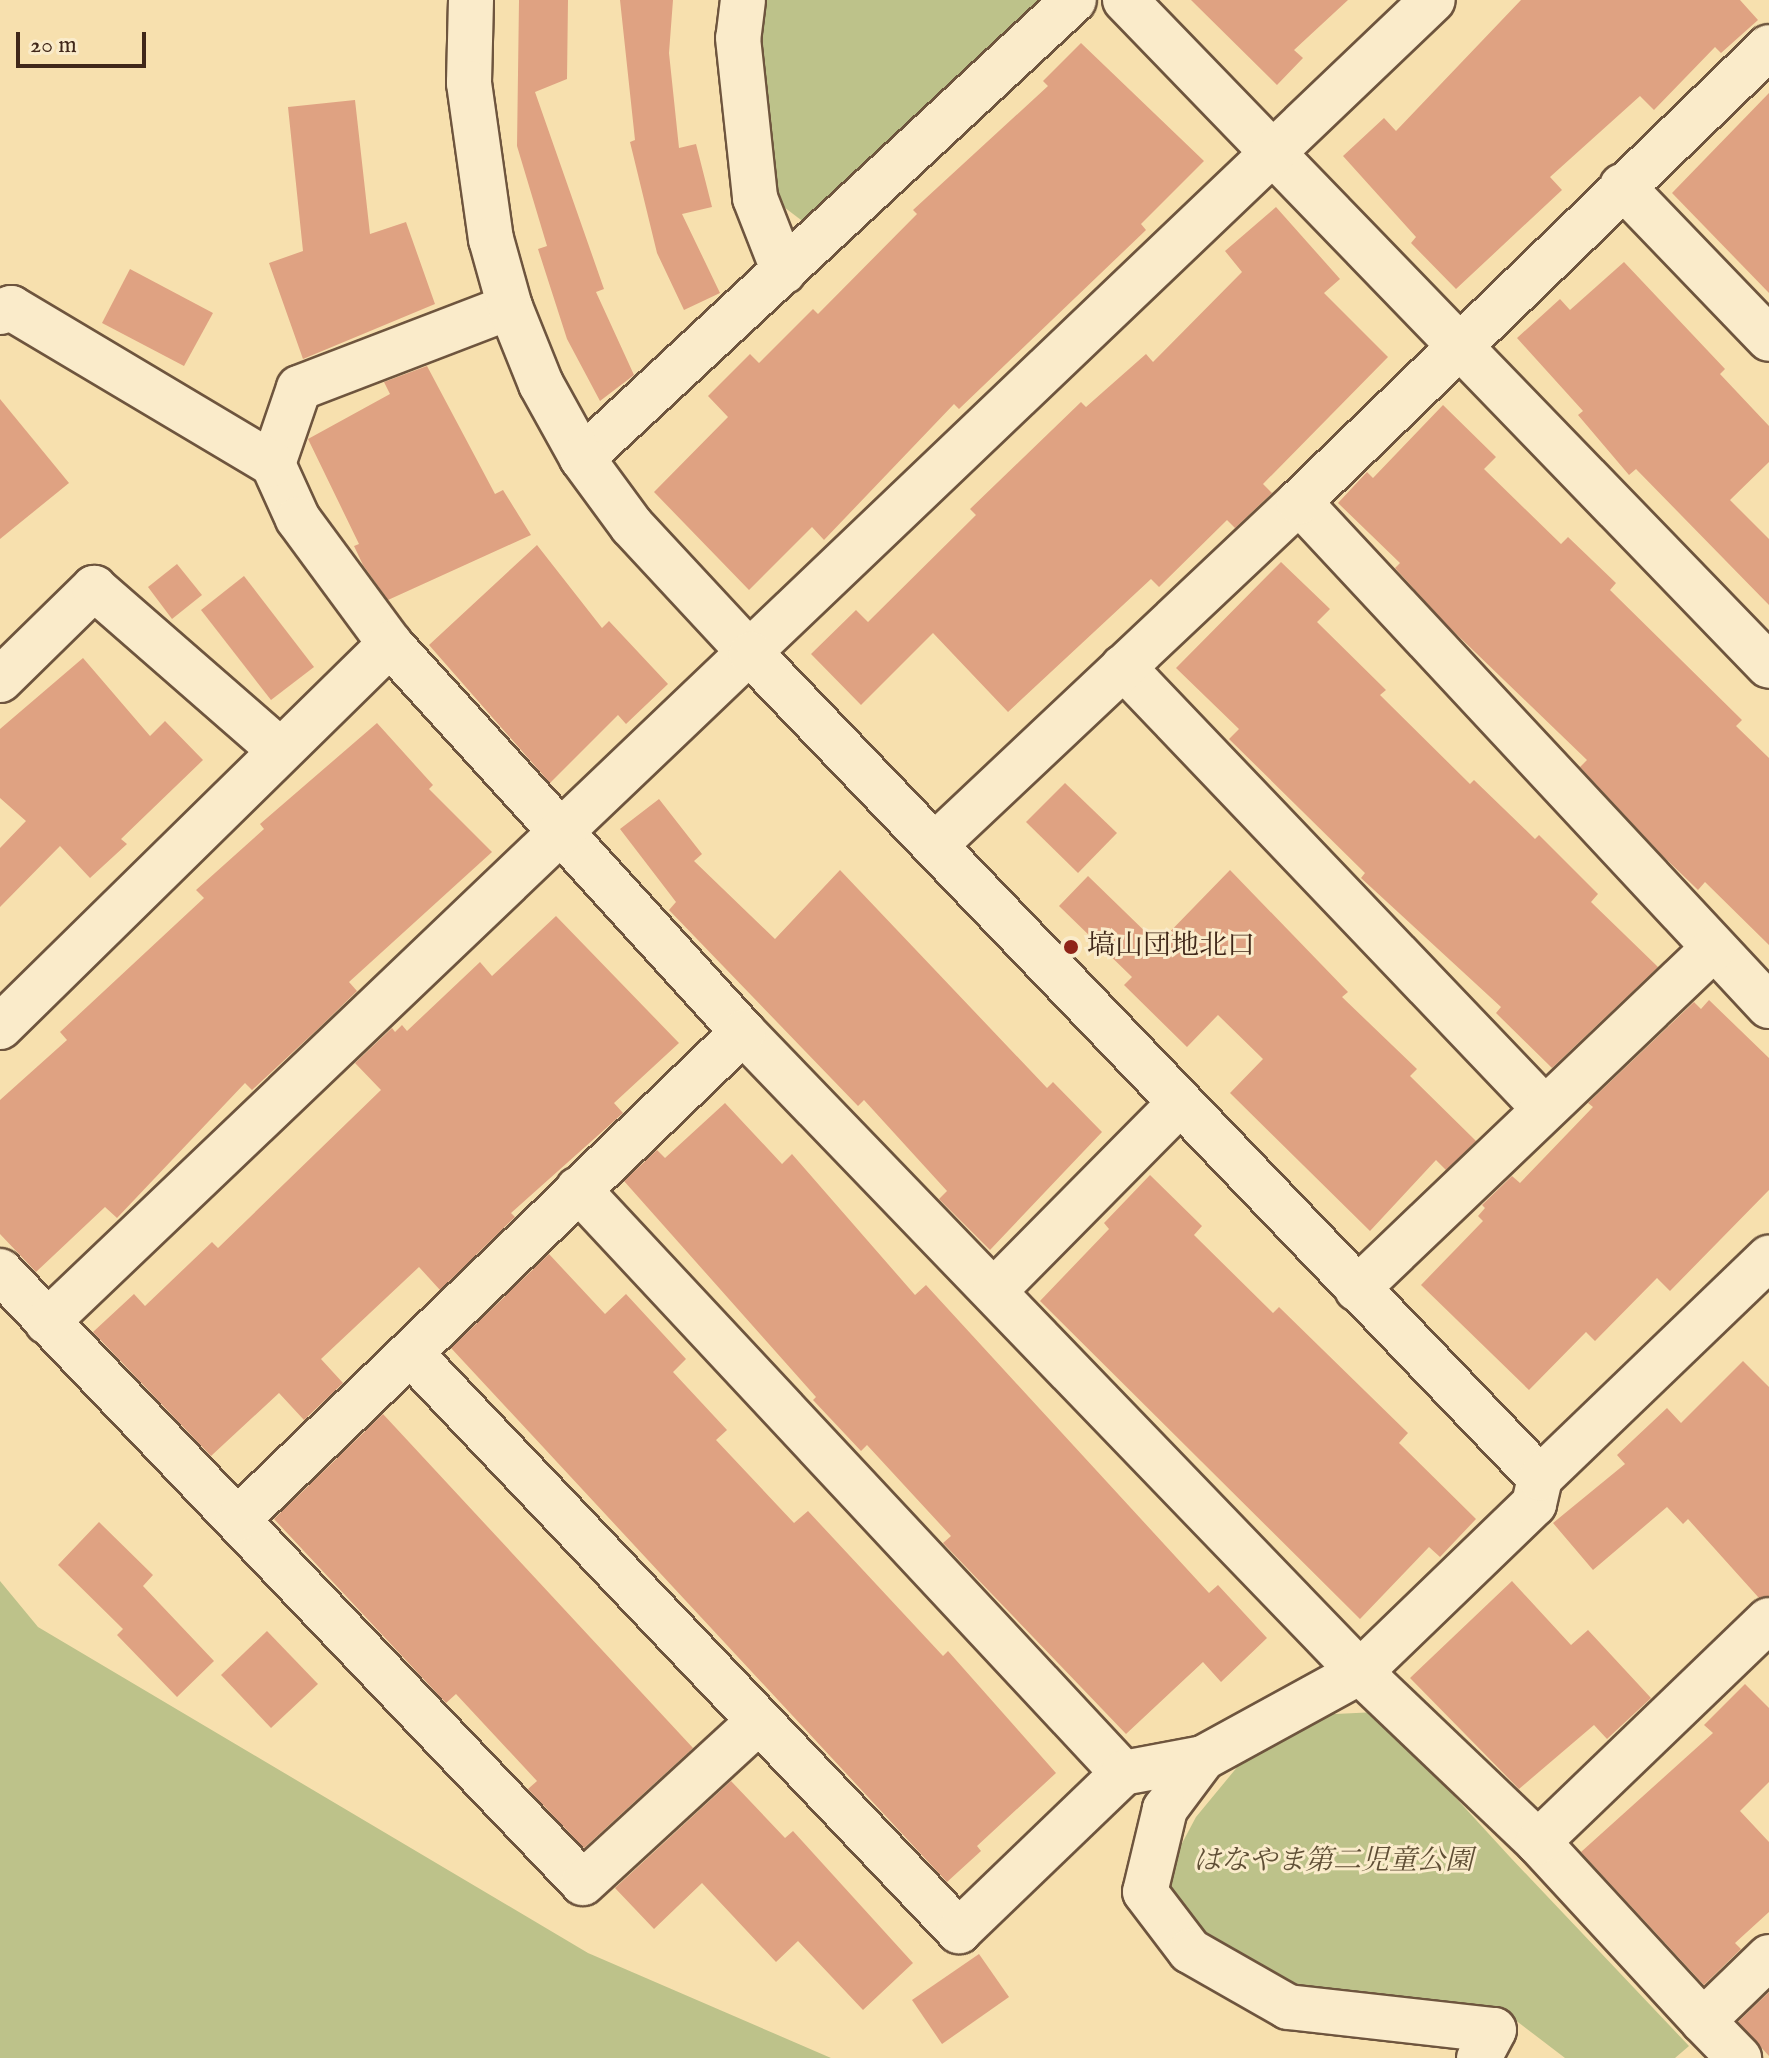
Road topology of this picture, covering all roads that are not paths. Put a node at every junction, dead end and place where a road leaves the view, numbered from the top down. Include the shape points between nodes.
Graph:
1 (471, 0) edge
2 (743, 0) edge
3 (1074, 0) edge
4 (1125, 0) edge
5 (1433, 0) edge
6 (1769, 47) edge
7 (1276, 154) junction
8 (1622, 186) junction
9 (784, 272) junction
10 (510, 307) junction
11 (0, 312) edge
12 (1769, 339) edge
13 (1461, 342) junction
14 (582, 458) junction
15 (273, 464) junction
16 (1299, 502) junction
17 (390, 644) junction
18 (751, 654) junction
19 (1769, 666) edge
20 (1123, 667) junction
21 (0, 680) edge
22 (280, 750) junction
23 (558, 835) junction
24 (935, 845) junction
25 (1713, 949) junction
26 (1769, 1006) edge
27 (0, 1027) edge
28 (743, 1032) junction
29 (1179, 1104) junction
30 (1544, 1108) junction
31 (578, 1189) junction
32 (1769, 1258) edge
33 (0, 1271) edge
34 (1357, 1289) junction
35 (995, 1290) junction
36 (47, 1322) junction
37 (411, 1354) junction
38 (1540, 1478) junction
39 (238, 1519) junction
40 (1769, 1620) edge
41 (1360, 1672) junction
42 (757, 1723) junction
43 (1203, 1758) junction
44 (1123, 1773) junction
45 (1538, 1842) junction
46 (1769, 1957) edge
47 (1703, 2021) junction
48 (1479, 2058) edge
49 (1739, 2058) edge

1 - 10 street via 469,83 477,164
2 - 9 street via 738,38 755,198
3 - 9 street
4 - 7 street
5 - 7 street
6 - 8 street
7 - 13 street
7 - 18 street
8 - 12 street
8 - 13 street
9 - 14 street
10 - 14 street via 541,384
10 - 15 street via 299,388
11 - 15 street via 11,308
13 - 16 street
13 - 19 street
14 - 18 street via 632,526
15 - 17 street via 298,519
16 - 20 street
16 - 25 street
17 - 22 street
17 - 23 street
18 - 23 street
18 - 24 street
20 - 24 street
20 - 30 street
21 - 22 street via 94,588
22 - 27 street
23 - 28 street
23 - 36 street
24 - 29 street
25 - 26 street
25 - 30 street
28 - 31 street
28 - 35 street
29 - 34 street
29 - 35 street
30 - 34 street
31 - 37 street
31 - 44 street
32 - 38 street
33 - 36 street
34 - 38 street
35 - 41 street
36 - 39 street
37 - 39 street
37 - 42 street
38 - 41 street via 1534,1504
39 - 42 street via 583,1883
40 - 45 street
41 - 43 street
41 - 45 street
42 - 44 street via 959,1931
43 - 44 street
43 - 48 street via 1165,1809 1145,1892 1190,1951 1288,2007 1494,2030
45 - 47 street
46 - 47 street
47 - 49 street

